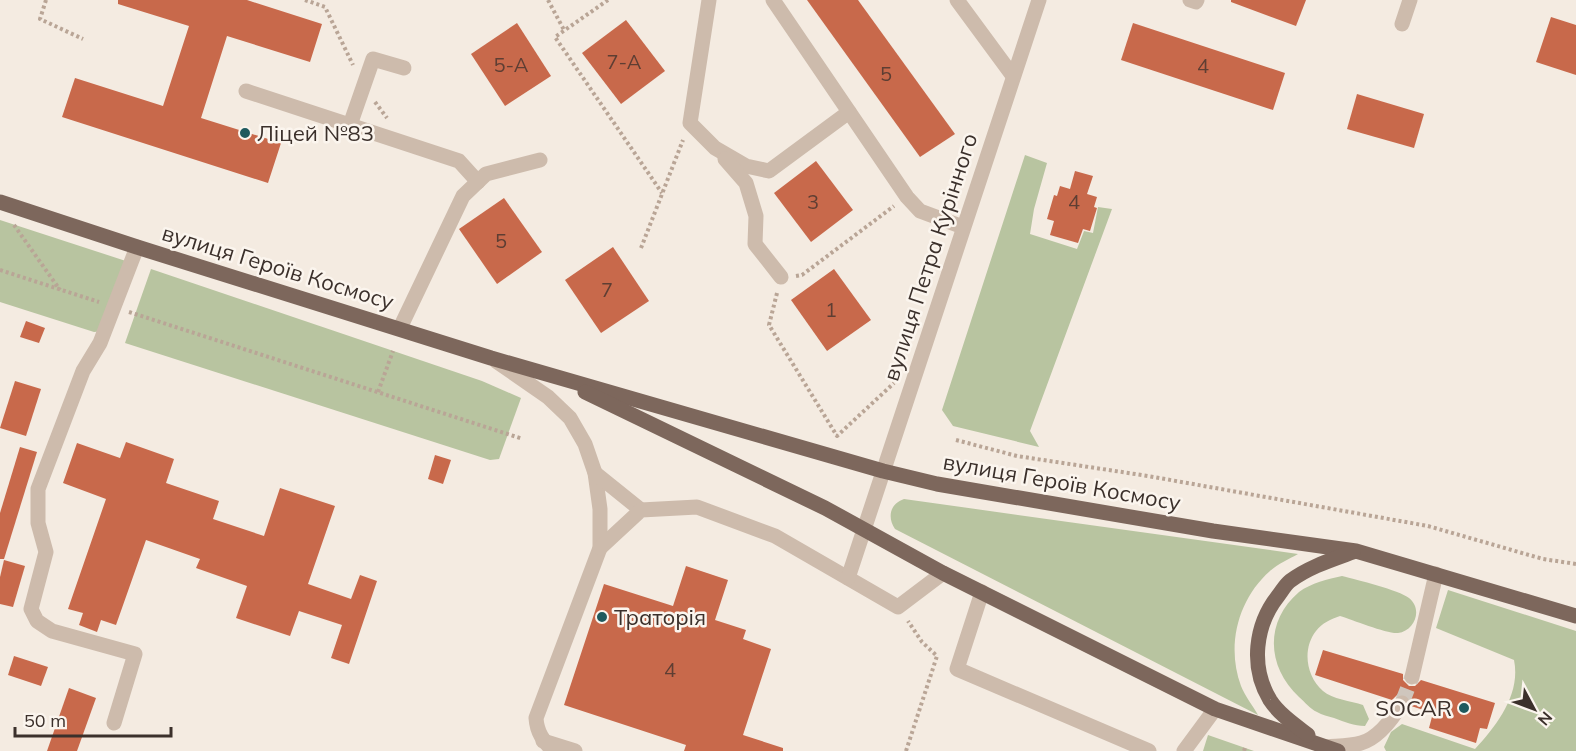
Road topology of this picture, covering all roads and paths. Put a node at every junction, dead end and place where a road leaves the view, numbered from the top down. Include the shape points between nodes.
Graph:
1 (46, 0) edge
2 (548, 0) edge
3 (608, 0) edge
4 (709, 0) edge
5 (773, 0) edge
6 (957, 0) edge
7 (1039, 0) edge
8 (1190, 0) edge
9 (1197, 0) edge
10 (1410, 0) edge
11 (1402, 24) dead end
12 (564, 30) junction
13 (83, 39) dead end
14 (404, 68) dead end
15 (1013, 76) junction
16 (246, 92) dead end
17 (849, 112) junction
18 (690, 123) junction
19 (350, 125) junction
20 (715, 148) junction
21 (540, 160) dead end
22 (478, 182) junction
23 (662, 193) junction
24 (907, 197) junction
25 (0, 202) edge
26 (13, 225) dead end
27 (963, 227) junction
28 (137, 247) junction
29 (641, 248) dead end
30 (0, 270) edge
31 (781, 277) junction
32 (61, 290) junction
33 (114, 307) junction
34 (400, 328) junction
35 (393, 351) dead end
36 (492, 358) junction
37 (544, 373) junction
38 (895, 382) dead end
39 (378, 392) junction
40 (523, 439) dead end
41 (956, 440) dead end
42 (883, 471) junction
43 (595, 472) junction
44 (641, 510) junction
45 (863, 528) junction
46 (600, 548) junction
47 (1356, 550) junction
48 (1576, 564) edge
49 (943, 573) junction
50 (1436, 574) junction
51 (848, 578) junction
52 (982, 592) junction
53 (898, 608) junction
54 (1576, 616) edge
55 (1412, 677) tunnel mouth
56 (1402, 703) tunnel mouth
57 (1215, 709) junction
58 (114, 723) dead end
59 (548, 746) edge
60 (1328, 748) edge
61 (575, 751) edge
62 (906, 751) edge
63 (1149, 751) edge
64 (1185, 751) edge

1 - 13 path via 40,19
2 - 12 path
3 - 12 path
4 - 18 street
5 - 17 street
6 - 15 street
7 - 15 street, вулиця Петра Курінного
8 - 9 street
10 - 11 street
12 - 23 path via 555,36
14 - 19 street via 373,59
15 - 27 street, вулиця Петра Курінного
16 - 19 street
17 - 20 street via 769,171 746,166
17 - 24 street
18 - 20 street
18 - 23 path
19 - 22 street via 459,161
20 - 31 street via 746,183 756,216 755,244
21 - 22 street via 486,174
22 - 34 street via 463,196
23 - 29 path
24 - 27 street via 920,211
24 - 31 path via 802,275
25 - 28 main road, вулиця Героїв Космосу
26 - 32 path
27 - 42 street, вулиця Петра Курінного
28 - 33 street
28 - 34 main road, вулиця Героїв Космосу
30 - 32 path
31 - 38 path via 769,325 837,436
32 - 33 path
33 - 39 path
33 - 58 street via 100,343 83,371 38,489 38,523 46,552 31,609 37,621 52,631 135,654
34 - 36 main road, вулиця Героїв Космосу
35 - 39 path
36 - 37 main road, вулиця Героїв Космосу
36 - 43 street via 564,411 577,428
37 - 42 main road, вулиця Героїв Космосу
37 - 45 main road, вулиця Героїв Космосу
39 - 40 path
41 - 48 path via 1017,456 1428,526 1543,559
42 - 45 street, вулиця Петра Курінного
42 - 47 main road, вулиця Героїв Космосу via 1132,517
43 - 44 street
43 - 46 street
44 - 46 street
44 - 51 street via 697,507 775,536
45 - 49 main road, вулиця Героїв Космосу
45 - 51 street, вулиця Петра Курінного
46 - 59 street via 536,718 536,730
47 - 50 main road, вулиця Героїв Космосу
47 - 60 main road via 1315,566 1288,583 1268,608 1257,641 1258,671 1271,701 1293,724
49 - 52 main road, вулиця Героїв Космосу
49 - 53 street
50 - 54 main road, вулиця Героїв Космосу
50 - 55 street
51 - 53 street
52 - 57 main road, вулиця Героїв Космосу
52 - 63 street via 957,669
53 - 62 path via 937,656
56 - 60 street via 1374,736 1361,743
57 - 60 main road, вулиця Героїв Космосу
57 - 64 street
59 - 61 street

